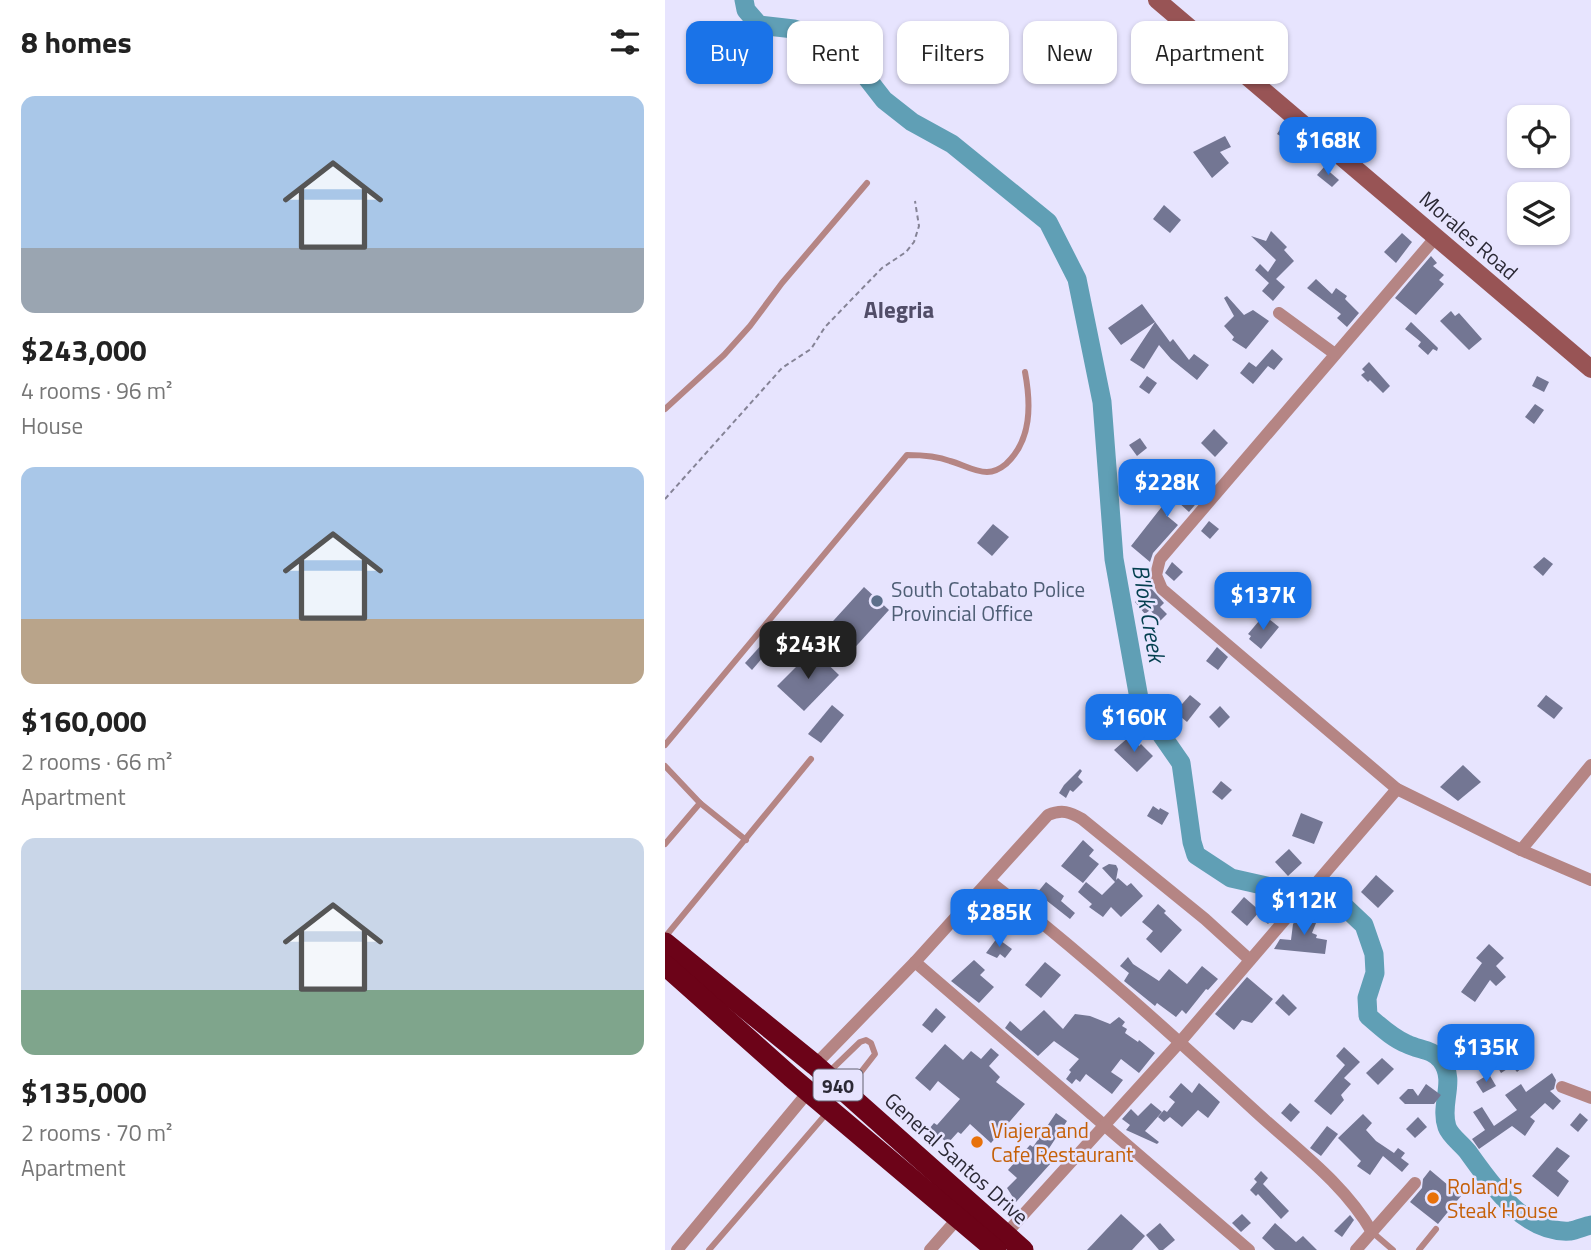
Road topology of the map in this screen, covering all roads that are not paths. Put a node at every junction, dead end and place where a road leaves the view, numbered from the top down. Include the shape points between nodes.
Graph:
1 (1157, 0) edge
2 (867, 183) dead end
3 (1436, 237) junction
4 (1279, 313) dead end
5 (1335, 354) junction
6 (1591, 369) edge
7 (1025, 372) dead end
8 (665, 408) edge
9 (665, 745) edge
10 (811, 759) dead end
11 (1591, 765) edge
12 (665, 766) edge
13 (1397, 789) junction
14 (700, 803) junction
15 (746, 841) junction
16 (665, 844) edge
17 (1521, 850) junction
18 (1591, 880) edge
19 (989, 881) junction
20 (665, 937) edge
21 (665, 943) edge
22 (1250, 960) junction
23 (915, 962) junction
24 (665, 965) edge
25 (1180, 1042) junction
26 (821, 1070) junction
27 (1562, 1087) dead end
28 (809, 1091) junction
29 (846, 1092) junction
30 (1591, 1098) edge
31 (831, 1108) junction
32 (1105, 1124) junction
33 (1415, 1183) dead end
34 (959, 1217) junction
35 (1436, 1229) dead end
36 (1371, 1233) junction
37 (998, 1244) edge
38 (677, 1250) edge
39 (709, 1250) edge
40 (930, 1250) edge
41 (1023, 1250) edge
42 (1249, 1250) edge
43 (1356, 1250) edge
44 (1393, 1250) edge
45 (1419, 1250) edge

1 - 3 street, Morales Road
2 - 8 lane via 741,336
3 - 5 street
3 - 6 street, Morales Road
4 - 5 street
5 - 13 street via 1160,559 1156,575 1162,589
7 - 9 lane via 1029,413 1021,445 1013,456 998,470 988,472 949,460 907,455
10 - 15 lane
11 - 17 street
12 - 14 lane
13 - 17 street
13 - 22 street
14 - 15 lane
14 - 16 lane
15 - 20 lane
17 - 18 street
19 - 22 street via 1048,815 1069,812
19 - 23 street
19 - 25 street
21 - 26 highway, General Santos Drive / 940
22 - 25 street
23 - 26 street
23 - 32 street
24 - 28 highway, General Santos Drive / 940
25 - 32 street
25 - 36 street via 1338,1187
26 - 29 highway, General Santos Drive / 940
26 - 29 lane via 860,1042 871,1043 875,1054
27 - 30 street
28 - 31 highway, General Santos Drive / 940
28 - 38 street
29 - 37 highway, General Santos Drive / 940
31 - 34 highway, General Santos Drive / 940
31 - 39 lane
32 - 37 street
32 - 42 street
33 - 36 street
34 - 37 highway, General Santos Drive / 940
34 - 40 street
35 - 45 lane
36 - 43 street
36 - 44 lane
37 - 41 highway, General Santos Drive / 940

